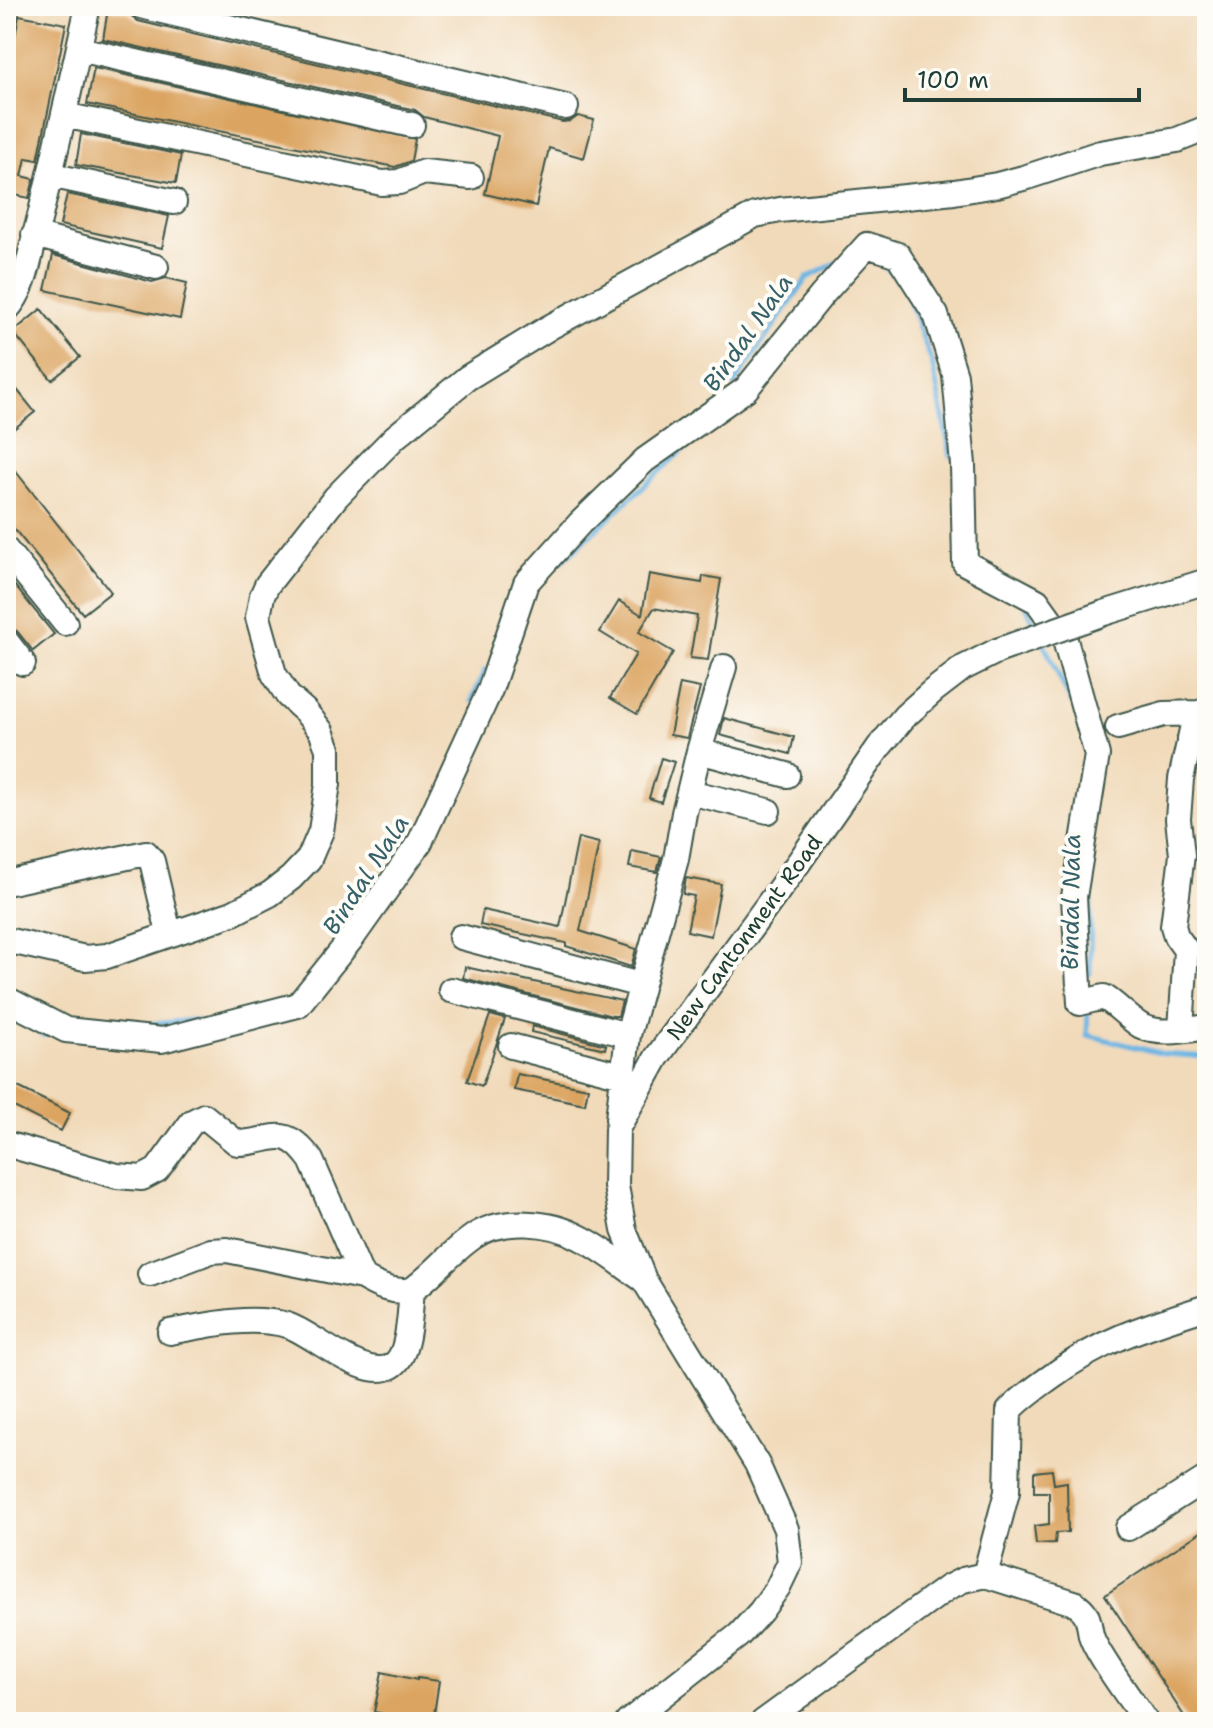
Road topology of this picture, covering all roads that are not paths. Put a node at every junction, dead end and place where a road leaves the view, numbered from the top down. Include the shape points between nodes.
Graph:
1 (88, 6) edge
2 (141, 6) edge
3 (79, 49) junction
4 (566, 107) dead end
5 (64, 115) junction
6 (412, 125) dead end
7 (1207, 128) edge
8 (50, 175) junction
9 (471, 177) dead end
10 (174, 202) dead end
11 (34, 235) junction
12 (156, 267) dead end
13 (6, 310) edge
14 (6, 550) edge
15 (1207, 581) edge
16 (65, 623) dead end
17 (6, 641) edge
18 (23, 663) dead end
19 (724, 667) dead end
20 (1203, 712) edge
21 (1118, 727) dead end
22 (699, 751) junction
23 (787, 775) dead end
24 (689, 792) junction
25 (768, 811) dead end
26 (6, 883) edge
27 (169, 933) junction
28 (461, 937) dead end
29 (6, 940) edge
30 (640, 985) junction
31 (451, 990) dead end
32 (6, 999) edge
33 (1207, 1027) edge
34 (1181, 1030) junction
35 (628, 1035) junction
36 (511, 1046) dead end
37 (622, 1075) junction
38 (617, 1129) junction
39 (6, 1144) edge
40 (150, 1274) dead end
41 (362, 1277) junction
42 (644, 1280) junction
43 (412, 1290) junction
44 (1207, 1307) edge
45 (170, 1332) dead end
46 (1207, 1478) edge
47 (1128, 1528) dead end
48 (985, 1575) junction
49 (628, 1722) edge
50 (763, 1722) edge
51 (1146, 1722) edge

1 - 3 street
2 - 4 street
3 - 5 street
3 - 6 street
5 - 8 street
5 - 9 street via 382,183 424,172
7 - 27 street via 997,185 755,215 467,378 395,437 336,497 262,596 258,617 274,674 321,731 328,749 321,831 309,859 270,894 233,913
8 - 10 street
8 - 11 street
11 - 12 street
11 - 13 street via 17,295
14 - 16 street
15 - 38 street, New Cantonment Road, bridge via 997,651 963,668 905,716 657,1057
17 - 18 street
19 - 22 street
20 - 21 street via 1164,714
20 - 34 street via 1193,725 1178,802 1182,855 1173,926 1186,950
22 - 23 street
22 - 24 street
24 - 25 street
24 - 30 street
26 - 27 street via 146,853
27 - 29 street via 107,956 85,958
28 - 30 street
30 - 35 street
31 - 35 street
32 - 34 street via 66,1030 162,1040 298,1005 420,842 490,690 526,583 645,460 746,389 867,245 898,255 936,315 955,375 965,563 1037,601 1065,640 1097,755 1074,897 1080,1003 1104,997 1143,1027
33 - 34 street
35 - 37 street
36 - 37 street
37 - 38 street
38 - 42 street, New Cantonment Road via 616,1186 624,1230
39 - 41 street via 142,1178 157,1170 198,1117 210,1118 237,1143 289,1138 311,1160
40 - 41 street via 227,1250
41 - 43 street via 388,1289
42 - 43 street, New Cantonment Road via 580,1236 522,1223 495,1226 473,1237
42 - 49 street, New Cantonment Road via 757,1464 786,1529 790,1562 778,1587 739,1635
43 - 45 street via 405,1347 384,1369 358,1366 289,1325 265,1321
44 - 48 street via 1098,1346 1009,1411 1007,1492
46 - 47 street
48 - 50 street via 947,1588
48 - 51 street via 1074,1603 1084,1611 1094,1642

